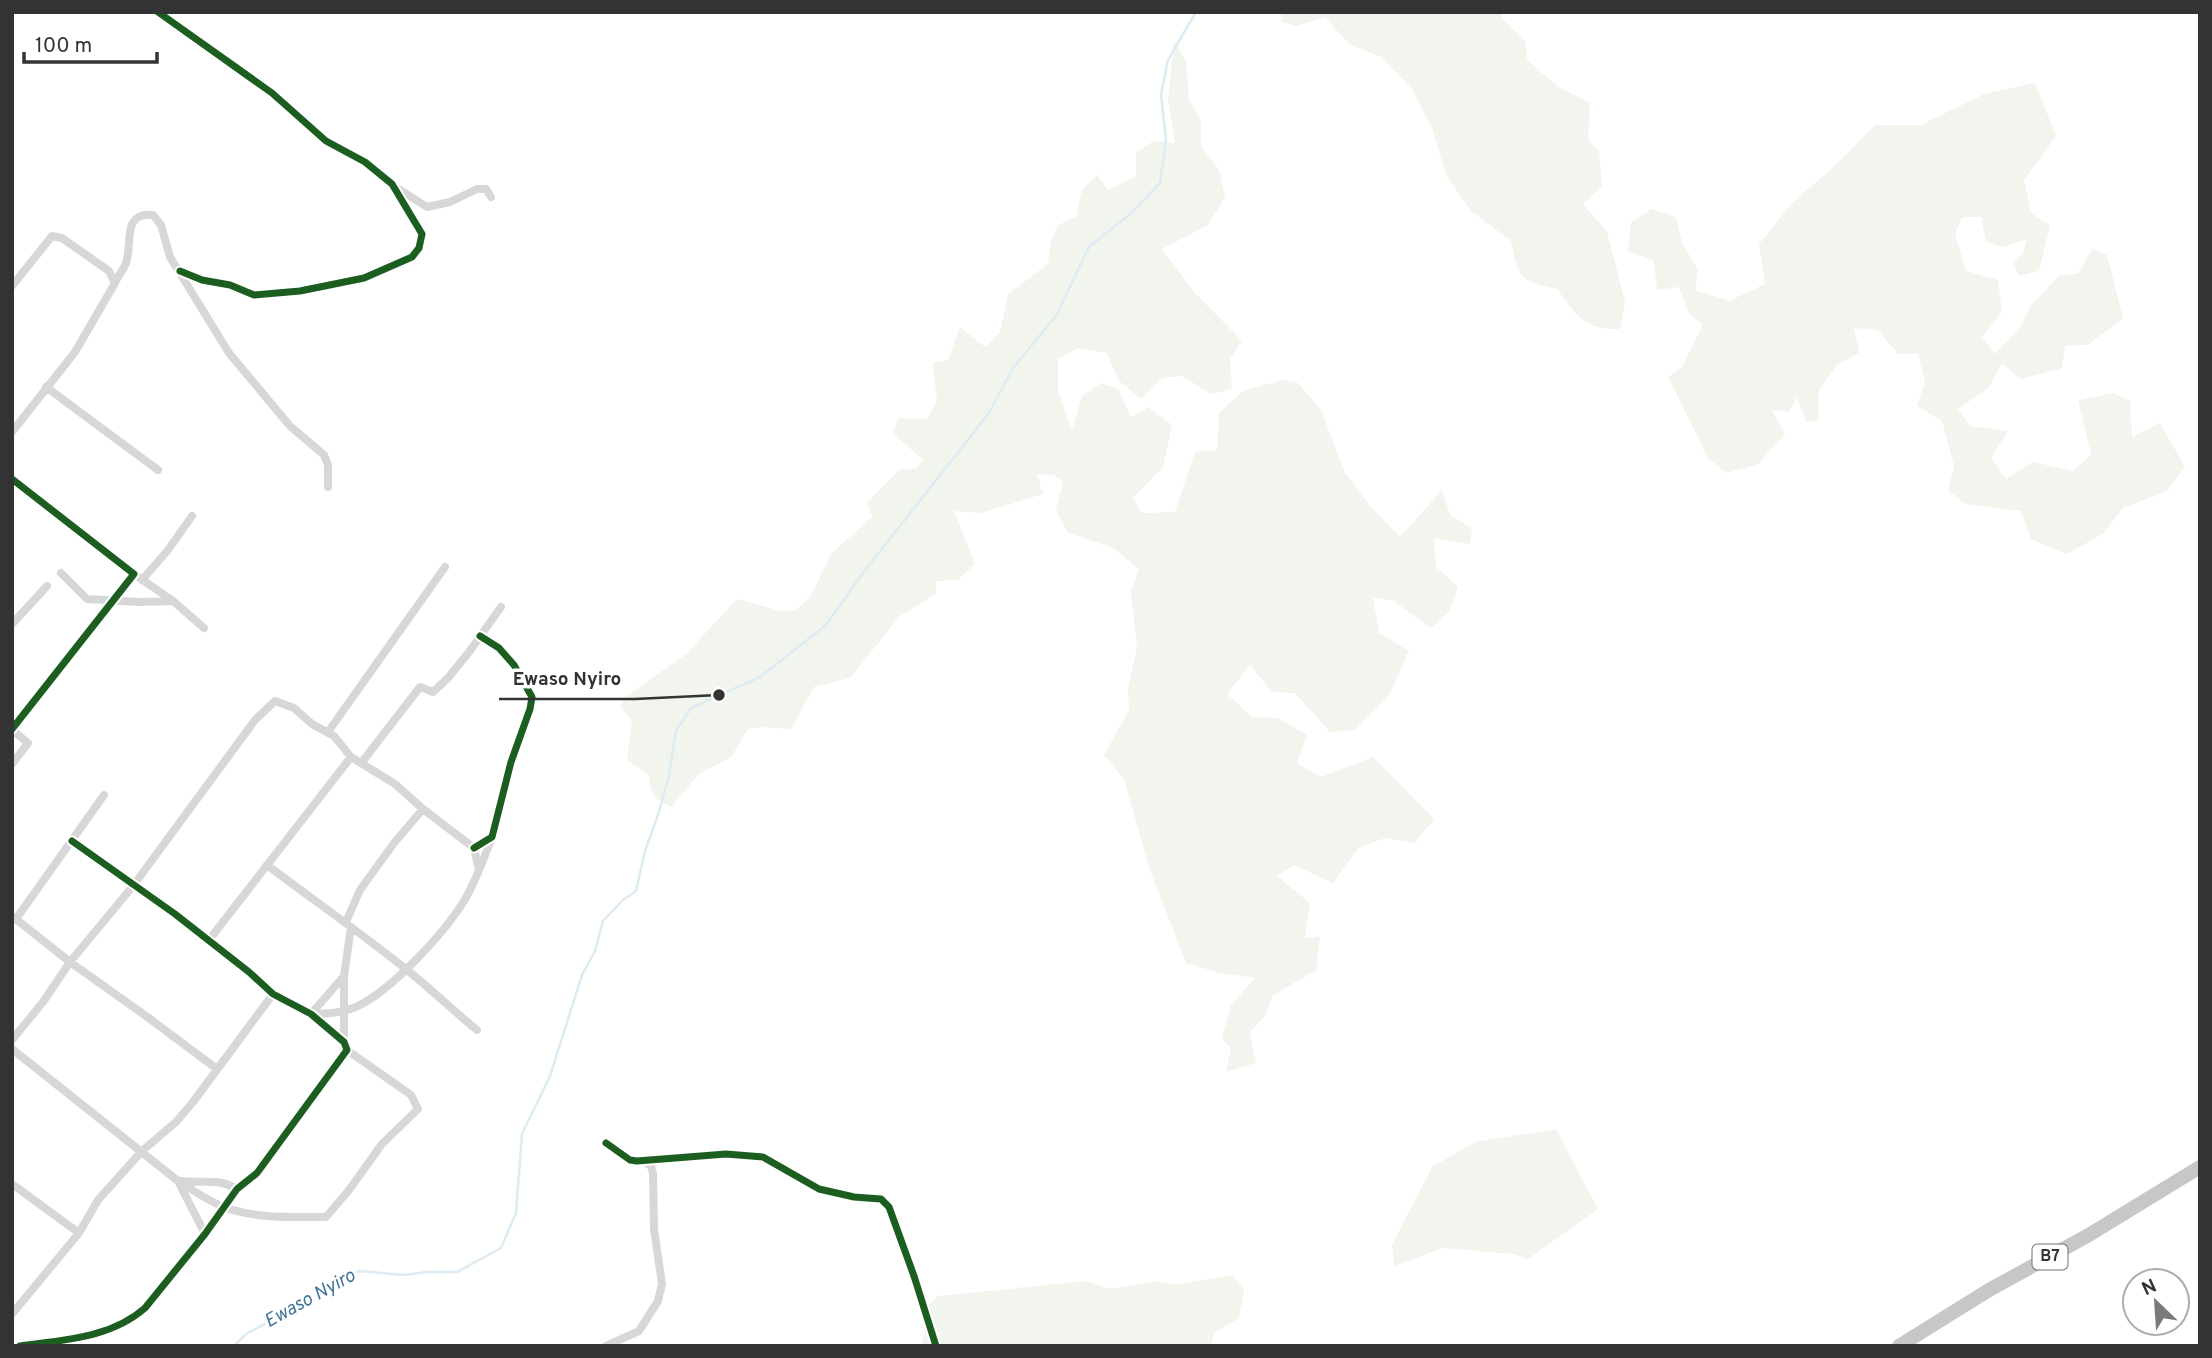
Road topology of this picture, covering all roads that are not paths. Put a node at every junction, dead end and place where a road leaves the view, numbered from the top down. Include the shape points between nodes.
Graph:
1 (158, 12) edge
2 (392, 184) junction
3 (491, 197) dead end
4 (180, 271) junction
5 (115, 283) junction
6 (12, 286) edge
7 (46, 387) junction
8 (12, 432) edge
9 (158, 470) dead end
10 (12, 479) edge
11 (327, 487) dead end
12 (192, 516) dead end
13 (445, 567) dead end
14 (61, 573) dead end
15 (134, 574) junction
16 (142, 580) junction
17 (47, 586) dead end
18 (112, 601) junction
19 (173, 601) junction
20 (501, 607) dead end
21 (12, 624) edge
22 (204, 628) dead end
23 (480, 636) junction
24 (12, 730) edge
25 (328, 732) junction
26 (351, 757) junction
27 (362, 762) junction
28 (12, 764) edge
29 (104, 795) dead end
30 (423, 810) junction
31 (492, 837) junction
32 (72, 841) junction
33 (474, 848) junction
34 (267, 865) junction
35 (478, 870) junction
36 (133, 886) junction
37 (14, 917) edge
38 (349, 925) junction
39 (209, 940) junction
40 (70, 962) junction
41 (406, 968) junction
42 (344, 976) junction
43 (273, 994) junction
44 (344, 1011) junction
45 (311, 1014) junction
46 (477, 1030) dead end
47 (12, 1040) edge
48 (345, 1046) junction
49 (12, 1049) edge
50 (217, 1069) junction
51 (606, 1143) dead end
52 (142, 1151) junction
53 (643, 1161) junction
54 (2200, 1167) edge
55 (178, 1181) junction
56 (12, 1184) edge
57 (236, 1189) junction
58 (223, 1207) junction
59 (79, 1233) junction
60 (205, 1234) junction
61 (12, 1314) edge
62 (20, 1346) edge
63 (606, 1346) edge
64 (936, 1346) edge
65 (1899, 1346) edge

1 - 2 street via 272,93 326,141 365,162
2 - 3 street via 427,207 477,189 486,189
2 - 4 street via 422,234 419,248 412,257 364,278 300,292 254,295
4 - 5 street via 170,257 161,225 153,215 144,214 129,230 127,262
4 - 11 street via 229,353 290,426 324,455
5 - 6 street via 109,271 62,238 52,236
5 - 7 street via 75,352
7 - 8 street
7 - 9 street
10 - 15 street
12 - 16 street
13 - 25 street
14 - 18 street via 87,598
15 - 16 street
15 - 18 street
16 - 19 street
17 - 21 street
18 - 19 street
18 - 24 street
19 - 22 street
20 - 23 street
23 - 27 street via 433,692 419,687
23 - 31 street via 514,665 532,697
24 - 28 street via 28,743
25 - 26 street
25 - 36 street via 294,708 275,701 255,720
26 - 27 street
26 - 34 street
27 - 30 street
29 - 32 street
30 - 33 street
30 - 38 street via 360,890
31 - 33 street
31 - 35 street
32 - 36 street
32 - 37 street
33 - 35 street
34 - 38 street
34 - 39 street
35 - 41 street via 444,929
36 - 39 street
36 - 40 street
37 - 40 street
38 - 41 street
38 - 42 street
39 - 43 street
40 - 47 street
40 - 50 street
41 - 44 street via 359,1006
41 - 46 street
42 - 44 street
42 - 45 street
43 - 45 street
43 - 50 street
44 - 45 street
44 - 48 street
45 - 48 street
48 - 57 street via 257,1173
48 - 58 street via 411,1095 418,1109 382,1144 326,1217 268,1216
49 - 52 street
50 - 52 street via 176,1122
51 - 53 street via 630,1160
52 - 55 street
52 - 59 street via 98,1200
53 - 63 street via 653,1173 654,1229 662,1284 639,1331
53 - 64 street via 726,1154 763,1157 819,1189 881,1199 889,1207
54 - 65 highway, B7
55 - 57 street via 211,1180
55 - 58 street
55 - 60 street
56 - 59 street
57 - 58 street
58 - 60 street
59 - 61 street
60 - 62 street via 134,1318 114,1329

